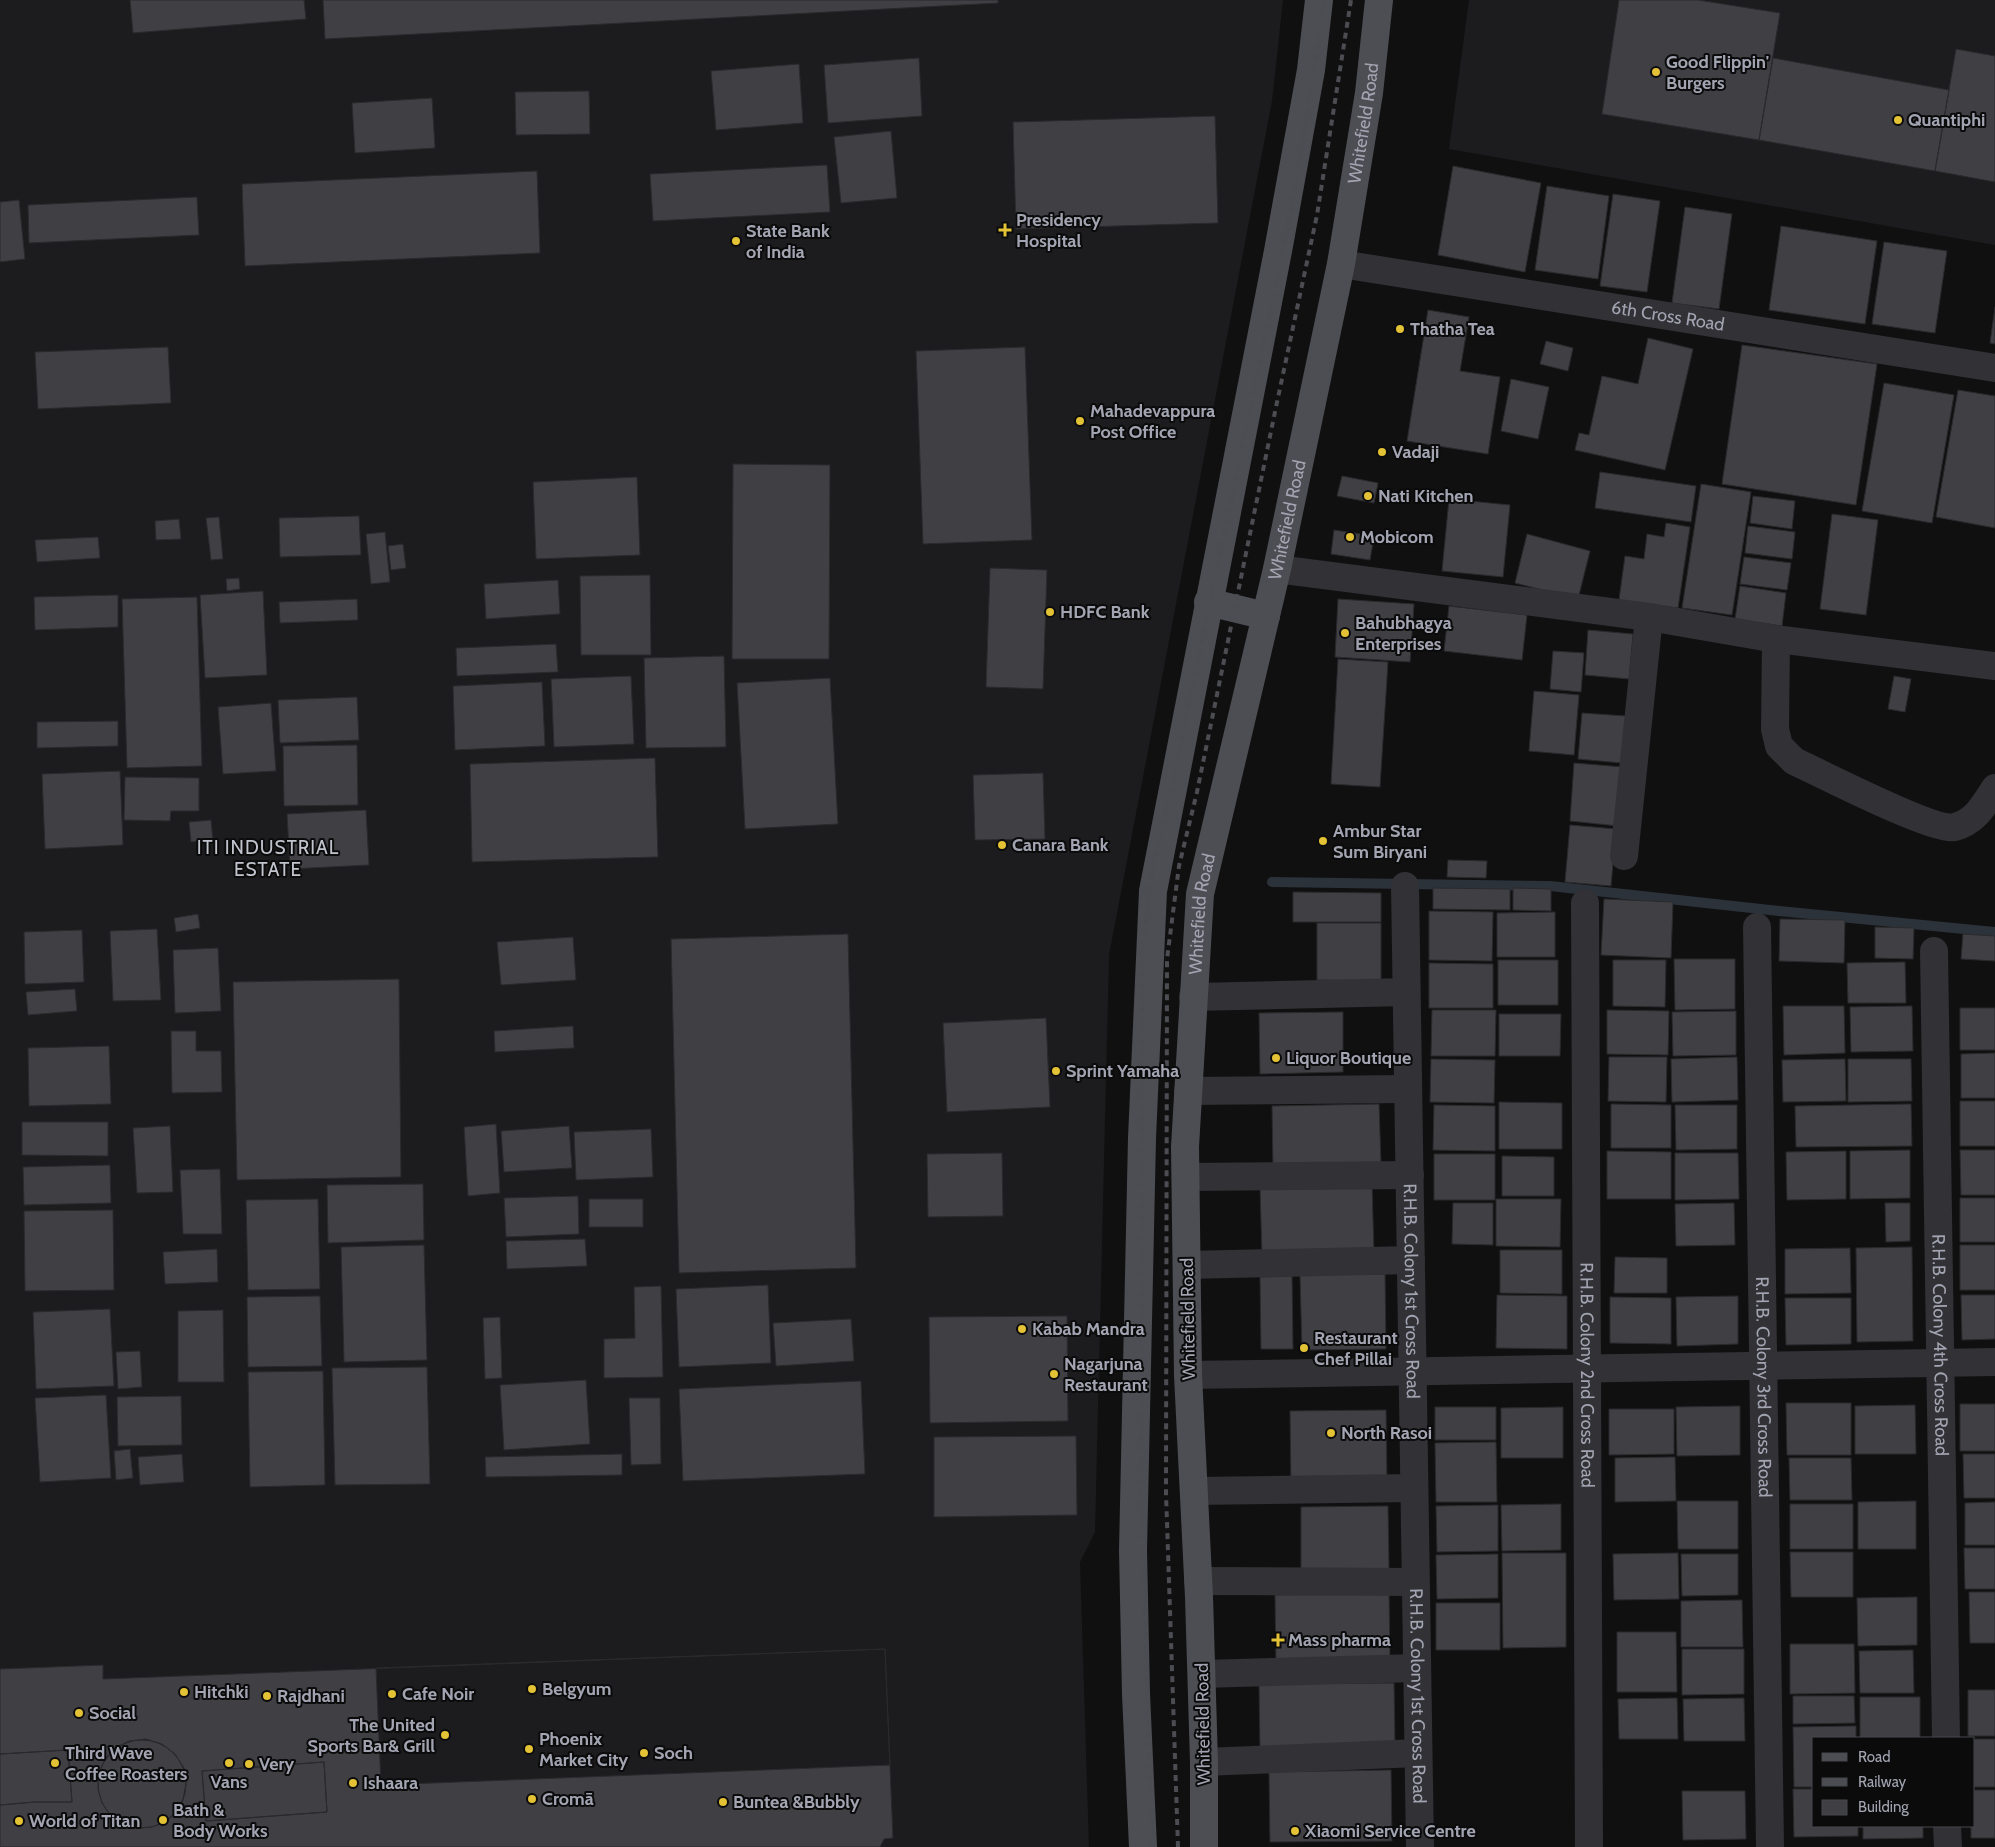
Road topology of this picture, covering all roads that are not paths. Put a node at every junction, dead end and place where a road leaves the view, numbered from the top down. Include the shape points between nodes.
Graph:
1 (1319, 0) edge
2 (1379, 0) edge
3 (1341, 264) junction
4 (1995, 368) edge
5 (1277, 570) junction
6 (1208, 602) junction
7 (1266, 616) junction
8 (1649, 617) junction
9 (1776, 640) junction
10 (1995, 666) edge
11 (1995, 788) edge
12 (1624, 856) dead end
13 (1405, 886) dead end
14 (1586, 903) dead end
15 (1757, 928) dead end
16 (1934, 951) dead end
17 (1406, 992) junction
18 (1193, 997) junction
19 (1408, 1089) junction
20 (1188, 1091) junction
21 (1410, 1175) junction
22 (1186, 1178) junction
23 (1411, 1260) junction
24 (1187, 1265) junction
25 (1995, 1362) edge
26 (1940, 1363) junction
27 (1763, 1366) junction
28 (1587, 1368) junction
29 (1412, 1371) junction
30 (1188, 1374) junction
31 (1414, 1488) junction
32 (1194, 1491) junction
33 (1198, 1581) junction
34 (1415, 1582) junction
35 (1417, 1668) junction
36 (1202, 1674) junction
37 (1946, 1737) edge
38 (1418, 1753) junction
39 (1204, 1762) junction
40 (1947, 1827) edge
41 (1143, 1847) edge
42 (1204, 1847) edge
43 (1420, 1847) edge
44 (1589, 1847) edge
45 (1770, 1847) edge
46 (1948, 1847) edge

1 - 6 main road via 1311,70 1278,251
2 - 3 main road, Whitefield Road via 1369,92
3 - 4 street, 6th Cross Road
3 - 5 main road, Whitefield Road
5 - 7 main road, Whitefield Road
5 - 8 street
6 - 7 main road
6 - 41 main road via 1153,891 1142,1138 1133,1550
7 - 18 main road, Whitefield Road via 1200,894
8 - 9 street
8 - 12 street
9 - 10 street
9 - 11 street via 1774,729 1779,746 1794,761 1924,822 1954,827 1978,815
13 - 17 street, R.H.B. Colony 1st Cross Road
14 - 28 street, R.H.B. Colony 2nd Cross Road
15 - 27 street, R.H.B. Colony 3rd Cross Road
16 - 26 street, R.H.B. Colony 4th Cross Road
17 - 18 street
17 - 19 street, R.H.B. Colony 1st Cross Road
18 - 20 main road, Whitefield Road
19 - 20 street
19 - 21 street, R.H.B. Colony 1st Cross Road
20 - 22 main road, Whitefield Road
21 - 22 street
21 - 23 street, R.H.B. Colony 1st Cross Road
22 - 24 main road, Whitefield Road
23 - 24 street
23 - 29 street, R.H.B. Colony 1st Cross Road
24 - 30 main road, Whitefield Road
25 - 26 street
26 - 27 street
26 - 37 street, R.H.B. Colony 4th Cross Road
27 - 28 street
27 - 45 street, R.H.B. Colony 3rd Cross Road
28 - 29 street
28 - 44 street, R.H.B. Colony 2nd Cross Road
29 - 30 street
29 - 31 street, R.H.B. Colony 1st Cross Road
30 - 32 main road, Whitefield Road
31 - 32 street
31 - 34 street, R.H.B. Colony 1st Cross Road
32 - 33 main road, Whitefield Road
33 - 34 street
33 - 36 main road, Whitefield Road
34 - 35 street, R.H.B. Colony 1st Cross Road
35 - 36 street
35 - 38 street, R.H.B. Colony 1st Cross Road
36 - 39 main road, Whitefield Road
38 - 39 street
38 - 43 street, R.H.B. Colony 1st Cross Road
39 - 42 main road, Whitefield Road
40 - 46 street

